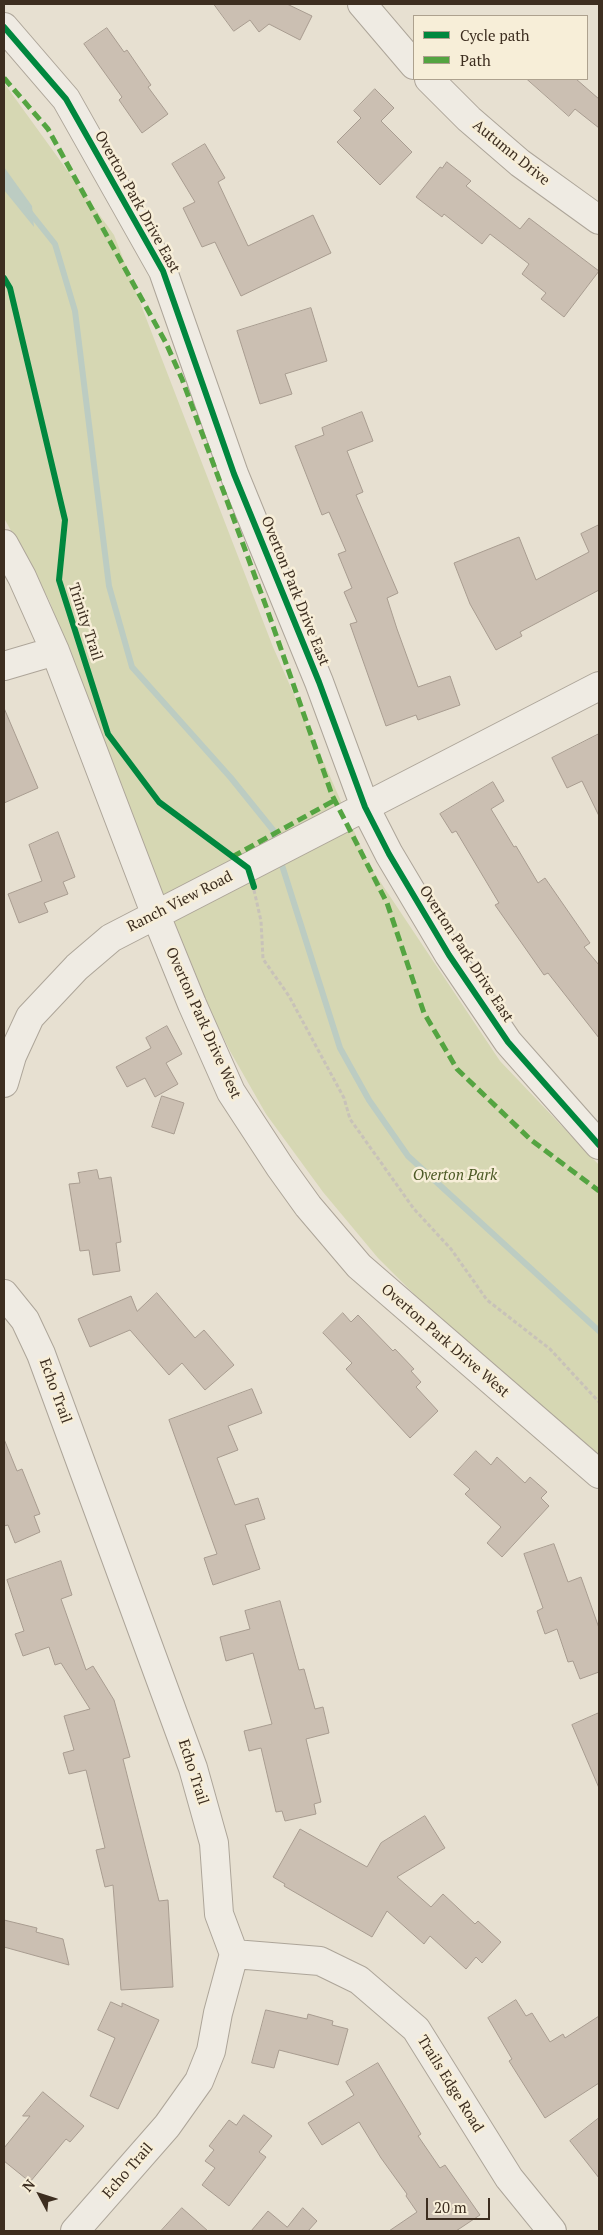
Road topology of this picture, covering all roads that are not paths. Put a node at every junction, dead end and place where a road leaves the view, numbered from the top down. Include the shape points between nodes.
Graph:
1 (362, 4) edge
2 (4, 27) edge
3 (413, 63) edge
4 (430, 80) edge
5 (599, 220) edge
6 (4, 544) edge
7 (55, 651) junction
8 (4, 666) edge
9 (599, 686) edge
10 (365, 807) junction
11 (154, 913) junction
12 (4, 1083) edge
13 (599, 1145) edge
14 (4, 1294) edge
15 (599, 1474) edge
16 (234, 1954) junction
17 (75, 2231) edge
18 (552, 2231) edge

1 - 3 street
2 - 10 street, Overton Park Drive East via 66,99 163,271 234,474
4 - 5 street, Autumn Drive via 520,164
6 - 7 street, Overton Park Drive West
7 - 8 street
7 - 11 street, Overton Park Drive West
9 - 10 street, Ranch View Road
10 - 11 street, Ranch View Road via 251,873
10 - 13 street, Overton Park Drive East via 416,902 508,1042
11 - 12 street, Ranch View Road via 110,938 77,967 30,1017
11 - 15 street, Overton Park Drive West via 231,1092 308,1206 359,1266
14 - 16 street, Echo Trail via 25,1320 42,1354 193,1768 214,1843 219,1914
16 - 17 street, Echo Trail via 211,2051 199,2081 167,2126
16 - 18 street, Trails Edge Road via 320,1961 359,1980 416,2029 510,2178

